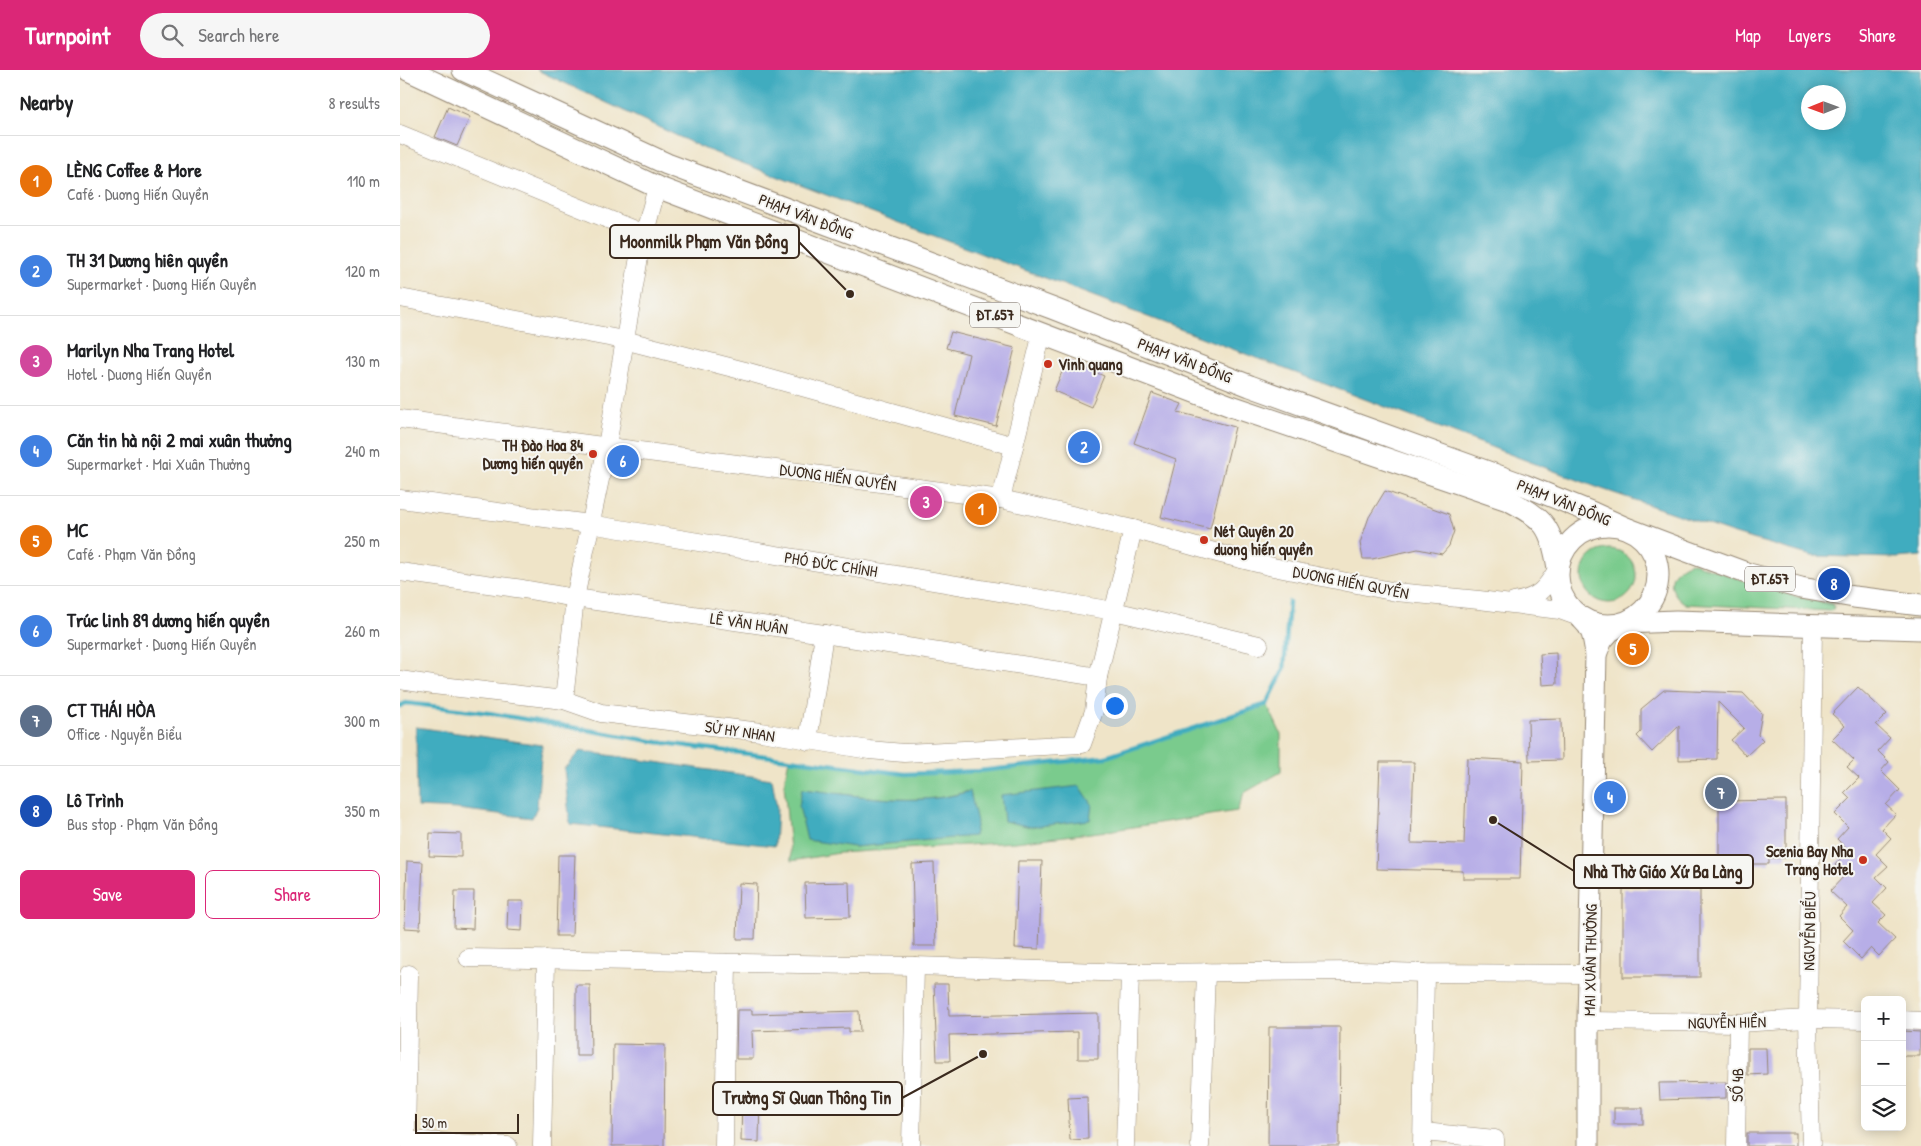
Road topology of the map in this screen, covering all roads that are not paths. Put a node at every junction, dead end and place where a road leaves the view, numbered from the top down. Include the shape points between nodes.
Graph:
1 (408, 70) edge
2 (463, 70) edge
3 (400, 134) edge
4 (667, 164) junction
5 (657, 187) junction
6 (644, 234) junction
7 (400, 298) edge
8 (1042, 333) junction
9 (624, 340) junction
10 (400, 419) edge
11 (607, 446) junction
12 (1014, 446) junction
13 (400, 499) edge
14 (1001, 499) junction
15 (590, 524) junction
16 (1626, 528) junction
17 (1133, 529) junction
18 (1558, 568) junction
19 (400, 572) edge
20 (575, 598) junction
21 (1506, 603) junction
22 (1921, 605) edge
23 (1114, 612) junction
24 (1582, 619) junction
25 (1625, 623) junction
26 (1813, 626) junction
27 (1921, 629) edge
28 (824, 634) junction
29 (1259, 645) dead end
30 (1596, 654) junction
31 (1098, 677) junction
32 (400, 680) edge
33 (564, 700) junction
34 (808, 741) junction
35 (468, 958) dead end
36 (546, 959) junction
37 (727, 963) junction
38 (915, 966) junction
39 (1206, 972) junction
40 (1130, 973) junction
41 (409, 974) dead end
42 (1425, 974) junction
43 (1589, 974) junction
44 (1808, 1019) junction
45 (1861, 1020) edge
46 (1906, 1020) edge
47 (1588, 1021) junction
48 (1921, 1021) edge
49 (1738, 1023) junction
50 (1422, 1139) edge
51 (508, 1146) edge
52 (542, 1146) edge
53 (724, 1146) edge
54 (912, 1146) edge
55 (1125, 1146) edge
56 (1200, 1146) edge
57 (1495, 1146) edge
58 (1588, 1146) edge
59 (1736, 1146) edge
60 (1811, 1146) edge

1 - 5 main road, PHẠM VĂN ĐỒNG / ĐT.657
2 - 4 main road, PHẠM VĂN ĐỒNG / ĐT.657
3 - 6 street
4 - 5 main road
4 - 16 main road, PHẠM VĂN ĐỒNG / ĐT.657 via 1250,386 1524,485
5 - 6 street
5 - 8 main road, PHẠM VĂN ĐỒNG / ĐT.657
6 - 9 street
7 - 9 street
8 - 12 street
8 - 18 main road, PHẠM VĂN ĐỒNG / ĐT.657 via 1231,406 1508,500 1545,524 1554,544
9 - 11 street
9 - 12 street
10 - 11 street, DUƠNG HIẾN QUYỀN
11 - 14 street, DUƠNG HIẾN QUYỀN
11 - 15 street
12 - 14 street
13 - 15 street, PHÓ ĐỨC CHÍNH
14 - 17 street, DUƠNG HIẾN QUYỀN
15 - 20 street
15 - 23 street, PHÓ ĐỨC CHÍNH
16 - 18 main road, ĐT.657 via 1596,526 1583,532 1571,541
16 - 22 main road, PHẠM VĂN ĐỒNG / ĐT.657 via 1749,574 1801,588
16 - 25 main road, ĐT.657 via 1649,547 1656,561 1658,576 1656,591 1649,604
17 - 21 street, DUƠNG HIẾN QUYỀN via 1273,567 1396,592
17 - 23 street
18 - 21 street, DUƠNG HIẾN QUYỀN via 1540,594 1528,600
18 - 24 main road, ĐT.657 via 1562,596
19 - 20 street, LÊ VĂN HUÂN
20 - 28 street, LÊ VĂN HUÂN
20 - 33 street
21 - 24 street, DUƠNG HIẾN QUYỀN via 1560,610
23 - 29 street, PHÓ ĐỨC CHÍNH
23 - 31 street
24 - 25 main road via 1611,626
24 - 30 main road, MAI XUÂN THƯỞNG via 1594,635
25 - 26 main road via 1676,621
25 - 30 main road, MAI XUÂN THƯỞNG via 1610,631
26 - 27 main road
26 - 44 street, NGUYỄN BIỂU
28 - 31 street, LÊ VĂN HUÂN
28 - 34 street
30 - 43 main road, MAI XUÂN THƯỞNG
31 - 34 street, SỬ HY NHAN via 1094,711 1082,744 904,753
32 - 33 street, SỬ HY NHAN
33 - 34 street, SỬ HY NHAN via 601,713 761,732
35 - 36 street
36 - 37 street
36 - 52 street
37 - 38 street
37 - 53 street
38 - 40 street
38 - 54 street
39 - 40 street
39 - 42 street
39 - 56 street
40 - 55 street
41 - 51 street via 406,1140
42 - 43 street
42 - 50 street
43 - 47 main road, MAI XUÂN THƯỞNG
44 - 45 street, NGUYỄN HIỀN
44 - 49 street, NGUYỄN HIỀN
44 - 60 street, NGUYỄN BIỂU
46 - 48 street
47 - 49 street, NGUYỄN HIỀN
47 - 58 main road, MAI XUÂN THƯỞNG
49 - 59 street, SỐ 4B
50 - 57 street via 1495,1139

